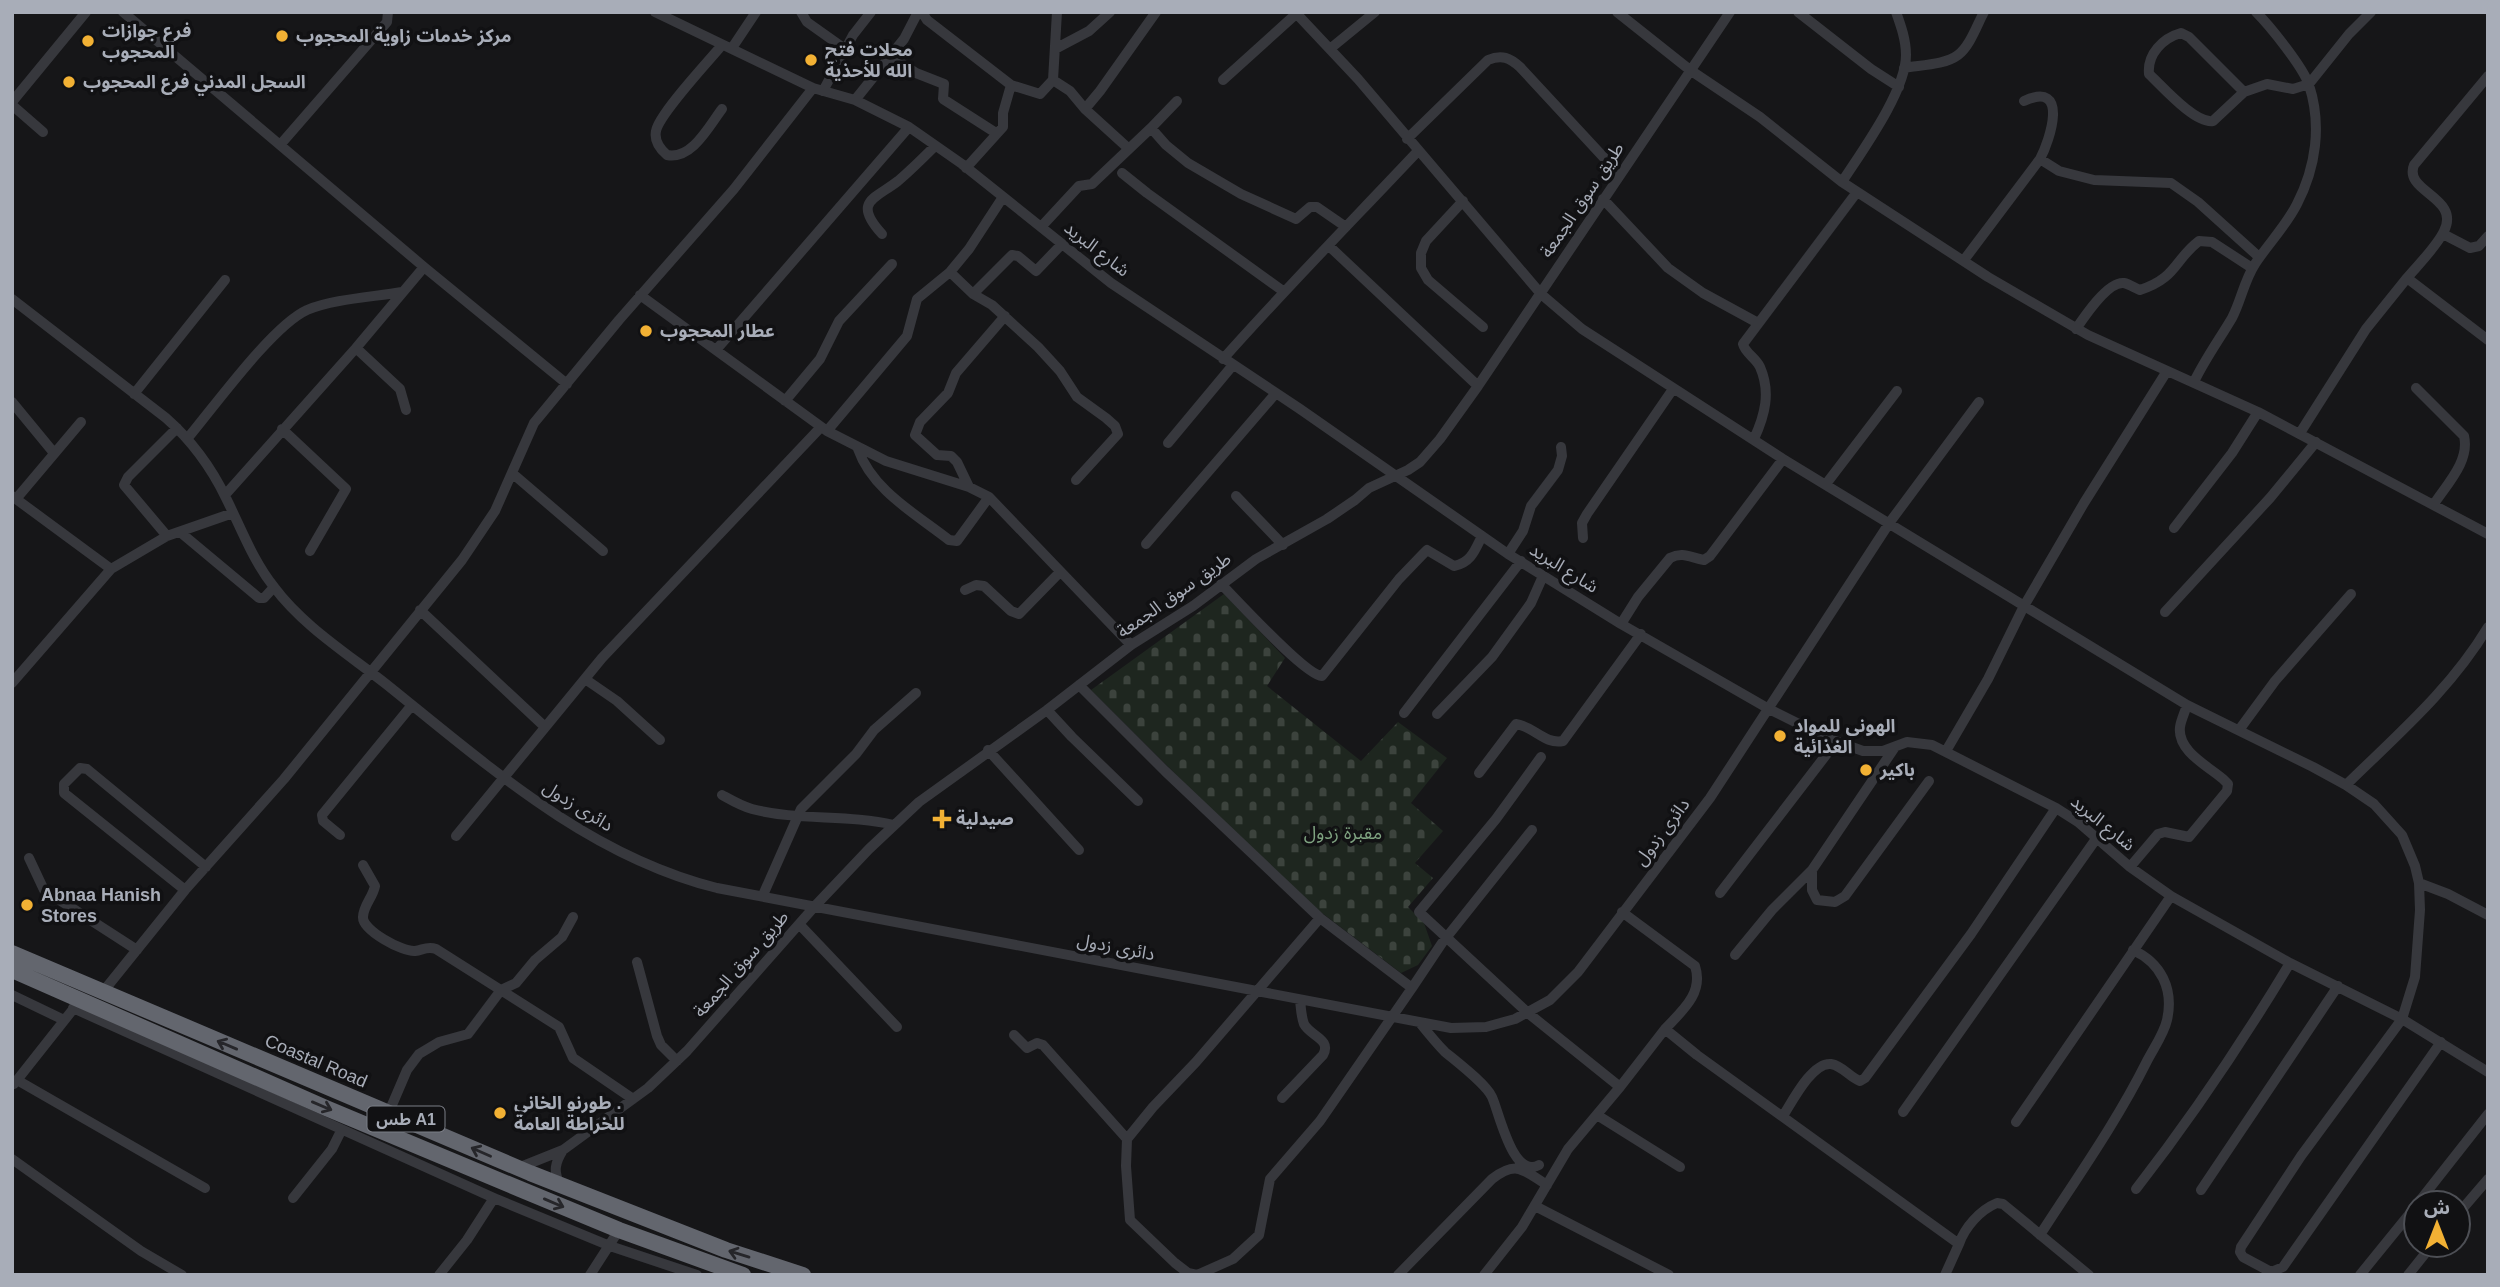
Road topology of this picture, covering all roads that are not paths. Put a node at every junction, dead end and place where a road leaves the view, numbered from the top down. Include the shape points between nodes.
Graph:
1 (86, 12) edge
2 (123, 12) edge
3 (388, 12) edge
4 (655, 12) edge
5 (756, 12) edge
6 (802, 12) edge
7 (871, 12) edge
8 (920, 12) edge
9 (1056, 12) edge
10 (1110, 12) edge
11 (1156, 12) edge
12 (1375, 12) edge
13 (1617, 12) edge
14 (1730, 12) edge
15 (1798, 12) edge
16 (1896, 12) edge
17 (1984, 12) edge
18 (2256, 12) edge
19 (2371, 12) edge
20 (1295, 13) edge
21 (727, 47) junction
22 (1331, 48) junction
23 (845, 49) junction
24 (1055, 49) junction
25 (890, 56) junction
26 (1904, 68) junction
27 (1690, 70) junction
28 (2488, 76) edge
29 (1053, 79) junction
30 (1223, 80) dead end
31 (2309, 84) junction
32 (1011, 85) junction
33 (1899, 86) junction
34 (818, 89) junction
35 (2244, 92) junction
36 (855, 100) junction
37 (1177, 101) dead end
38 (2024, 101) dead end
39 (12, 103) edge
40 (722, 109) dead end
41 (1085, 109) junction
42 (909, 127) junction
43 (1151, 128) junction
44 (43, 132) dead end
45 (996, 133) junction
46 (1407, 139) junction
47 (280, 145) junction
48 (935, 146) junction
49 (1129, 149) junction
50 (1418, 151) junction
51 (2040, 159) junction
52 (966, 168) junction
53 (1122, 173) dead end
54 (1620, 175) junction
55 (1842, 182) junction
56 (1857, 192) junction
57 (1003, 197) junction
58 (1603, 199) junction
59 (1463, 201) junction
60 (1041, 227) junction
61 (1346, 227) junction
62 (882, 234) dead end
63 (2443, 234) junction
64 (2488, 236) edge
65 (1062, 245) junction
66 (1329, 246) junction
67 (2259, 257) junction
68 (1964, 260) junction
69 (892, 264) dead end
70 (424, 267) junction
71 (2252, 268) junction
72 (950, 272) junction
73 (2407, 278) junction
74 (225, 280) dead end
75 (1283, 291) junction
76 (402, 292) junction
77 (973, 294) junction
78 (1541, 294) junction
79 (640, 295) junction
80 (12, 299) edge
81 (1004, 316) junction
82 (1758, 323) junction
83 (1483, 327) dead end
84 (2076, 329) junction
85 (2488, 340) edge
86 (356, 348) junction
87 (716, 351) junction
88 (1228, 362) junction
89 (2167, 371) junction
90 (2194, 382) junction
91 (567, 384) junction
92 (1478, 386) junction
93 (2416, 388) dead end
94 (1673, 389) junction
95 (1897, 391) dead end
96 (1276, 393) junction
97 (134, 394) junction
98 (785, 401) junction
99 (12, 402) edge
100 (1979, 402) dead end
101 (406, 410) dead end
102 (2258, 412) junction
103 (81, 422) dead end
104 (177, 428) junction
105 (282, 429) junction
106 (824, 429) junction
107 (2300, 433) junction
108 (187, 439) junction
109 (1754, 439) junction
110 (2316, 442) junction
111 (1167, 443) dead end
112 (1561, 447) dead end
113 (858, 449) junction
114 (54, 453) junction
115 (1783, 459) junction
116 (512, 473) junction
117 (1395, 476) junction
118 (1076, 480) dead end
119 (1826, 484) junction
120 (970, 487) junction
121 (225, 495) junction
122 (1236, 496) dead end
123 (14, 497) edge
124 (989, 497) junction
125 (2434, 504) junction
126 (233, 513) junction
127 (1890, 522) junction
128 (2174, 528) dead end
129 (180, 532) junction
130 (2488, 534) edge
131 (167, 536) junction
132 (1482, 536) junction
133 (1583, 538) dead end
134 (1146, 544) dead end
135 (1283, 545) junction
136 (310, 551) dead end
137 (603, 551) dead end
138 (1508, 554) junction
139 (1521, 561) junction
140 (111, 569) junction
141 (1060, 572) junction
142 (1543, 576) junction
143 (1221, 584) junction
144 (274, 587) junction
145 (965, 590) dead end
146 (2351, 594) dead end
147 (2024, 606) junction
148 (420, 610) junction
149 (2165, 612) dead end
150 (1621, 624) junction
151 (2488, 627) edge
152 (1641, 634) junction
153 (1131, 645) junction
154 (372, 673) junction
155 (585, 678) junction
156 (12, 683) edge
157 (1079, 685) junction
158 (916, 692) dead end
159 (412, 705) junction
160 (2187, 705) junction
161 (1769, 709) junction
162 (1047, 710) junction
163 (1404, 713) dead end
164 (1437, 714) dead end
165 (545, 727) junction
166 (2239, 730) junction
167 (660, 740) dead end
168 (1836, 742) junction
169 (1896, 746) junction
170 (988, 750) junction
171 (1946, 751) junction
172 (1541, 757) dead end
173 (1479, 774) dead end
174 (505, 777) junction
175 (1929, 781) dead end
176 (2346, 785) junction
177 (722, 795) dead end
178 (1138, 801) dead end
179 (2056, 808) junction
180 (797, 815) junction
181 (894, 825) junction
182 (1532, 830) dead end
183 (340, 835) dead end
184 (456, 836) dead end
185 (2096, 839) junction
186 (1079, 850) dead end
187 (29, 858) dead end
188 (363, 864) dead end
189 (206, 867) junction
190 (2130, 867) junction
191 (1812, 870) junction
192 (2419, 883) junction
193 (185, 890) junction
194 (1720, 893) dead end
195 (763, 895) junction
196 (2171, 896) junction
197 (815, 906) junction
198 (1622, 912) junction
199 (2488, 915) edge
200 (573, 917) dead end
201 (1320, 918) junction
202 (799, 924) junction
203 (1447, 937) junction
204 (137, 950) junction
205 (2133, 950) junction
206 (12, 953) edge
207 (1735, 955) dead end
208 (637, 962) dead end
209 (2290, 963) junction
210 (12, 970) edge
211 (2337, 986) junction
212 (1412, 988) junction
213 (501, 990) junction
214 (1256, 991) junction
215 (102, 993) junction
216 (12, 995) edge
217 (1300, 1000) junction
218 (77, 1005) junction
219 (1528, 1013) junction
220 (1390, 1018) junction
221 (2402, 1018) junction
222 (64, 1020) junction
223 (1420, 1023) junction
224 (897, 1027) dead end
225 (1665, 1029) junction
226 (1014, 1035) dead end
227 (2441, 1042) junction
228 (251, 1055) junction
229 (2488, 1056) edge
230 (677, 1061) junction
231 (2484, 1069) edge
232 (244, 1072) junction
233 (15, 1083) edge
234 (1620, 1087) junction
235 (1282, 1098) dead end
236 (634, 1099) junction
237 (389, 1112) junction
238 (1903, 1112) dead end
239 (2488, 1114) edge
240 (1597, 1115) junction
241 (1783, 1116) junction
242 (2016, 1122) dead end
243 (341, 1131) junction
244 (1127, 1139) junction
245 (563, 1150) junction
246 (12, 1158) edge
247 (1539, 1165) dead end
248 (1680, 1167) dead end
249 (517, 1168) junction
250 (2488, 1179) edge
251 (1546, 1185) junction
252 (560, 1186) junction
253 (205, 1188) dead end
254 (2136, 1189) dead end
255 (2429, 1189) edge
256 (2201, 1190) dead end
257 (293, 1198) dead end
258 (494, 1198) junction
259 (2472, 1198) edge
260 (1535, 1206) junction
261 (2402, 1223) edge
262 (619, 1230) junction
263 (2040, 1235) junction
264 (1959, 1244) junction
265 (610, 1246) junction
266 (2421, 1259) edge
267 (181, 1275) edge
268 (439, 1275) edge
269 (590, 1275) edge
270 (697, 1275) edge
271 (743, 1275) edge
272 (803, 1275) edge
273 (1398, 1275) edge
274 (1484, 1275) edge
275 (1669, 1275) edge
276 (1945, 1275) edge
277 (2089, 1275) edge
278 (2360, 1275) edge
279 (2408, 1275) edge

1 - 39 street
2 - 47 street
3 - 47 street via 387,22
4 - 21 street, شارع البريد
5 - 21 street
6 - 23 street via 807,22
7 - 23 street
8 - 25 street
8 - 32 street
9 - 24 street
10 - 24 street via 1089,31
11 - 41 street
12 - 22 street
13 - 27 street
14 - 27 street, طريق سوق الجمعة
15 - 33 street
16 - 26 street via 1903,32
17 - 26 street via 1958,56
18 - 31 street
19 - 31 street
20 - 22 street
20 - 30 street
21 - 34 street, شارع البريد
21 - 40 street via 662,119 655,135 659,145 667,155 682,154 697,143
22 - 46 street
23 - 34 street
24 - 29 street
25 - 36 street
25 - 45 street via 944,84 943,99
26 - 33 street
27 - 54 street, طريق سوق الجمعة
27 - 55 street via 1760,117
28 - 63 street via 2411,171 2412,178 2447,213
29 - 32 street via 1040,94
29 - 41 street
31 - 35 street via 2293,89 2267,84
31 - 67 street via 2316,132 2310,174 2297,205
32 - 45 street via 1003,127
33 - 55 street
34 - 36 street, شارع البريد
34 - 79 street
35 - 35 street via 2182,33 2165,40 2150,58 2150,74 2202,121 2213,121
36 - 42 street, شارع البريد
37 - 43 street
38 - 51 street via 2043,96 2054,109 2052,134
39 - 44 street
41 - 49 street
42 - 48 street, شارع البريد
42 - 87 street
43 - 49 street
43 - 61 street via 1188,163 1241,194 1296,219 1317,207
45 - 52 street
46 - 50 street
46 - 54 street via 1489,60 1503,56 1520,66
47 - 70 street
48 - 52 street, شارع البريد
48 - 62 street via 902,178 872,198 869,215
49 - 60 street via 1092,184 1079,186
50 - 59 street
50 - 61 street
51 - 67 street via 2059,171 2094,180 2171,183
51 - 68 street
52 - 57 street, شارع البريد
53 - 75 street
54 - 58 street, طريق سوق الجمعة
55 - 56 street
56 - 68 street
56 - 82 street
57 - 60 street, شارع البريد
57 - 72 street
58 - 78 street, طريق سوق الجمعة
58 - 82 street via 1668,268
59 - 78 street
59 - 83 street via 1426,241 1420,268
60 - 65 street, شارع البريد
61 - 66 street
63 - 64 street via 2470,248
63 - 73 street
65 - 77 street via 1035,271 1013,255
65 - 88 street, شارع البريد
66 - 75 street
66 - 92 street
67 - 71 street
68 - 84 street
69 - 98 street via 839,321 820,359
70 - 76 street
70 - 91 street
71 - 84 street via 2212,242 2199,240 2171,274 2158,282 2140,290 2126,283 2110,289
71 - 90 street via 2232,318
72 - 77 street
72 - 106 street via 917,299 906,336
73 - 85 street
73 - 107 street via 2366,329
74 - 97 street
75 - 88 street
76 - 86 street
76 - 108 street via 322,305 298,315 260,351
77 - 81 street
78 - 92 street, طريق سوق الجمعة
78 - 94 street via 1582,329
79 - 87 street
79 - 91 street
80 - 97 street, دائرى زدول
81 - 118 street via 1060,371 1077,397 1117,430
81 - 120 street via 956,373 948,393 920,422 915,435 937,455 951,456
82 - 109 street via 1742,347 1760,367 1766,390 1766,405
84 - 89 street
86 - 101 street via 400,388
86 - 105 street
87 - 98 street
88 - 96 street, شارع البريد
88 - 111 street
89 - 90 street
89 - 147 street
90 - 102 street
91 - 116 street via 534,423
92 - 117 street, طريق سوق الجمعة via 1429,452
93 - 125 street via 2464,436 2466,446 2465,456
94 - 109 street
94 - 133 street via 1582,523
95 - 119 street
96 - 117 street, شارع البريد
96 - 134 street
97 - 104 street, دائرى زدول
98 - 106 street
99 - 114 street
100 - 127 street, دائرى زدول
102 - 107 street
102 - 128 street
103 - 114 street
104 - 108 street, دائرى زدول
104 - 131 street via 124,485
105 - 121 street
105 - 136 street via 346,489
106 - 113 street
106 - 155 street
107 - 110 street
108 - 121 street, دائرى زدول
109 - 115 street
110 - 125 street
110 - 149 street
112 - 138 street via 1561,464 1531,506 1523,531
113 - 120 street
113 - 124 street via 873,478 949,540 957,541
114 - 123 street
115 - 119 street
115 - 150 street via 1710,556 1704,560 1685,554 1670,558
116 - 137 street
116 - 148 street via 481,533
117 - 132 street, شارع البريد
117 - 135 street, طريق سوق الجمعة
119 - 127 street
120 - 124 street
121 - 126 street, دائرى زدول
122 - 135 street
123 - 140 street
124 - 141 street
125 - 130 street
126 - 129 street
126 - 144 street, دائرى زدول
127 - 147 street
127 - 161 street, دائرى زدول
129 - 131 street
129 - 144 street via 259,598
131 - 140 street
132 - 138 street, شارع البريد
132 - 143 street via 1463,565 1454,566 1433,552 1424,552 1322,676 1299,662
135 - 143 street, طريق سوق الجمعة
138 - 139 street, شارع البريد
139 - 142 street, شارع البريد
139 - 163 street
140 - 156 street
141 - 145 street via 1019,614 984,586
141 - 153 street
142 - 150 street, شارع البريد
142 - 164 street via 1531,603 1492,657
143 - 153 street, طريق سوق الجمعة
144 - 154 street, دائرى زدول via 314,627
146 - 166 street
147 - 160 street
147 - 171 street
148 - 154 street
148 - 165 street
150 - 152 street, شارع البريد
151 - 176 street via 2446,687
152 - 161 street, شارع البريد
152 - 173 street via 1563,741 1552,742 1516,724
153 - 157 street, طريق سوق الجمعة
154 - 159 street, دائرى زدول
154 - 189 street
155 - 165 street
155 - 167 street
157 - 162 street, طريق سوق الجمعة
157 - 201 street
158 - 180 street
159 - 174 street, دائرى زدول
159 - 183 street via 322,815
160 - 166 street
160 - 190 street via 2180,727 2186,749 2228,784 2227,791 2189,837 2158,834
161 - 168 street, شارع البريد
161 - 198 street, دائرى زدول via 1710,798
162 - 170 street, طريق سوق الجمعة
162 - 178 street
165 - 174 street
166 - 176 street
168 - 169 street, شارع البريد via 1863,751
168 - 194 street
169 - 171 street, شارع البريد via 1922,742
169 - 191 street
170 - 181 street, طريق سوق الجمعة
170 - 186 street
171 - 179 street, شارع البريد
172 - 203 street via 1419,912
174 - 184 street
174 - 195 street, دائرى زدول via 593,839 641,863 697,883
175 - 191 street via 1844,896 1835,902 1818,900 1812,890
176 - 192 street via 2374,804 2402,835
177 - 180 street via 750,808
179 - 185 street, شارع البريد
179 - 241 street via 1865,1078 1860,1081 1842,1068 1822,1065
180 - 181 street
180 - 195 street
181 - 197 street, طريق سوق الجمعة
182 - 203 street
185 - 190 street, شارع البريد
185 - 238 street
187 - 204 street via 44,890
188 - 213 street via 375,886 363,913 367,927 404,950 436,949
189 - 193 street
189 - 193 street via 87,769 80,768 64,784 64,793
190 - 196 street, شارع البريد
191 - 207 street
192 - 199 street
192 - 221 street via 2415,976
193 - 204 street
195 - 197 street, دائرى زدول
196 - 205 street
196 - 209 street, شارع البريد
197 - 202 street, طريق سوق الجمعة
197 - 214 street, دائرى زدول
198 - 219 street, دائرى زدول via 1569,982
198 - 225 street via 1695,966 1699,977 1692,1000
200 - 213 street via 562,937 516,983
201 - 212 street
201 - 214 street
202 - 224 street
202 - 230 street, طريق سوق الجمعة
203 - 212 street
203 - 219 street
204 - 215 street
205 - 242 street
205 - 263 street via 2146,956 2165,979 2167,1021 2130,1093
206 - 215 highway, Coastal Road / طس A1
208 - 230 street via 657,1036
209 - 211 street, شارع البريد
209 - 254 street
210 - 218 highway, طس A1
211 - 221 street, شارع البريد
211 - 256 street
212 - 220 street
213 - 236 street via 559,1027 573,1058
213 - 237 street via 468,1034 439,1042 419,1054
214 - 217 street, دائرى زدول
214 - 244 street
228 -> 215 highway, Coastal Road / طس A1
216 - 222 street
217 - 220 street, دائرى زدول
217 - 235 street via 1305,1026 1326,1049
218 - 222 street
218 - 232 highway, طس A1
218 - 243 street
219 - 223 street, دائرى زدول via 1500,1024 1471,1028
219 - 234 street
220 - 223 street, دائرى زدول
220 - 244 street via 1320,1121 1270,1179 1259,1235 1229,1261 1197,1275 1188,1273 1130,1220
221 - 227 street, شارع البريد
221 - 227 street via 2301,1156 2241,1247 2243,1257 2271,1272 2283,1266
222 - 233 street
223 - 247 street via 1489,1092 1514,1154 1529,1167
225 - 234 street
225 - 241 street
226 - 244 street via 1027,1048 1043,1045
227 - 231 street, شارع البريد
228 - 232 highway
228 - 237 highway, Coastal Road / طس A1
229 - 231 street
230 - 236 street, طريق سوق الجمعة
232 -> 262 highway, طس A1
233 - 253 street
234 - 240 street
236 - 245 street, طريق سوق الجمعة
249 -> 237 highway, Coastal Road / طس A1
239 - 255 street
240 - 248 street
240 - 251 street
241 - 264 street
243 - 257 street
243 - 258 street
245 - 249 street, طريق سوق الجمعة
245 - 252 street via 554,1173
246 - 267 street
249 - 252 highway, Coastal Road / طس A1
250 - 259 street
251 - 260 street
251 - 273 street via 1516,1167 1500,1172
272 -> 252 highway, Coastal Road / طس A1
258 - 265 street
258 - 268 street
260 - 274 street
260 - 275 street
261 - 278 street
262 - 265 street
262 - 271 highway, طس A1
263 - 264 street via 1997,1203 1972,1222
263 - 277 street
264 - 276 street
265 - 269 street
265 - 270 street
266 - 279 street

